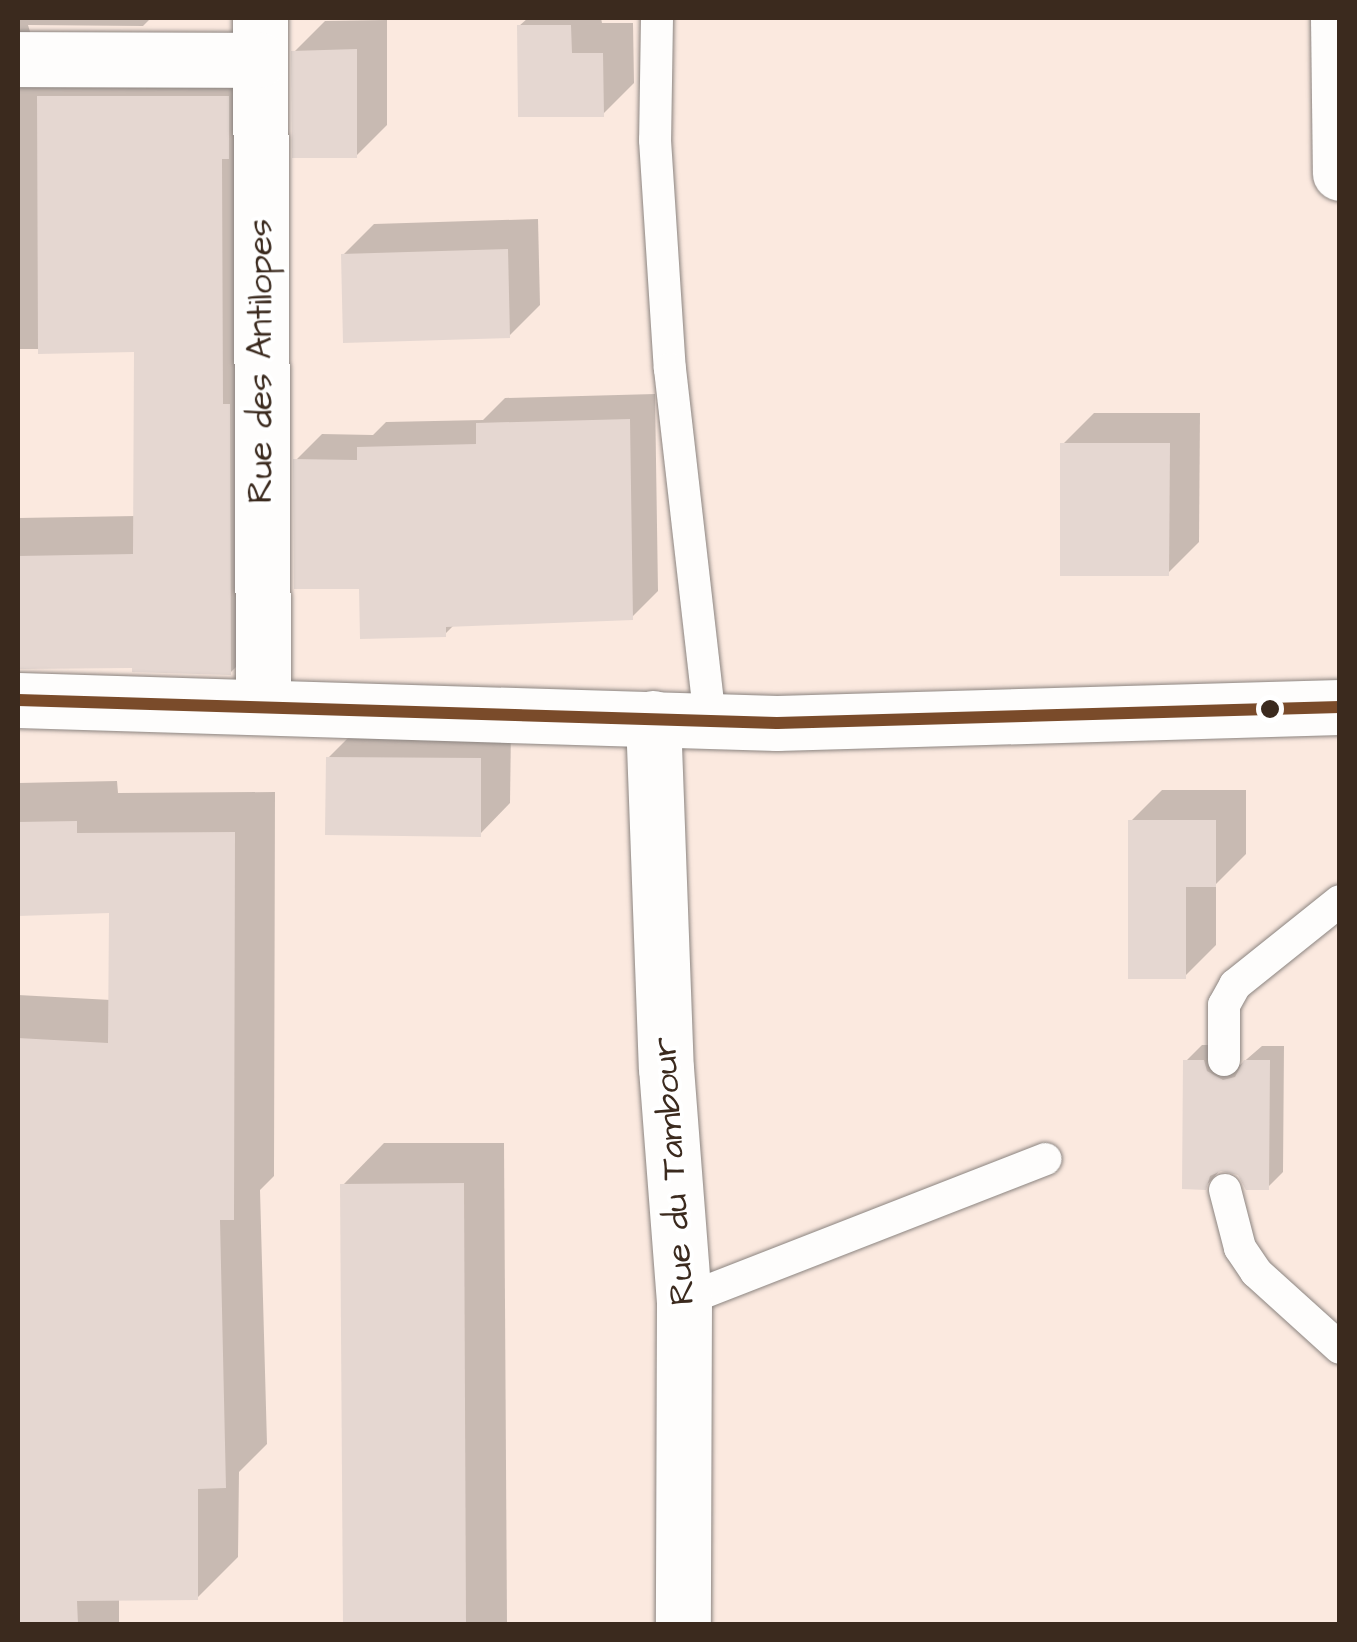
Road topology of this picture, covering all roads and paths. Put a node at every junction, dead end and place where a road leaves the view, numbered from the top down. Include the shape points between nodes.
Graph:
1 (657, 18) edge
2 (1338, 18) edge
3 (260, 39) edge
4 (18, 59) edge
5 (1340, 173) edge
6 (18, 700) edge
7 (263, 704) junction
8 (1340, 707) edge
9 (653, 718) junction
10 (710, 721) junction
11 (1340, 901) edge
12 (1224, 1060) dead end
13 (1045, 1159) dead end
14 (1225, 1190) dead end
15 (684, 1300) junction
16 (1340, 1348) edge
17 (683, 1624) edge

1 - 10 lane via 655,140 670,369
2 - 5 street
3 - 4 street
3 - 7 street, Rue des Antilopes
6 - 7 street
7 - 9 street
8 - 10 street
9 - 10 street
9 - 15 street, Rue du Tambour via 666,1068
11 - 12 lane via 1235,986 1224,1005
13 - 15 lane
14 - 16 lane via 1240,1248 1256,1272
15 - 17 street, Rue du Tambour

